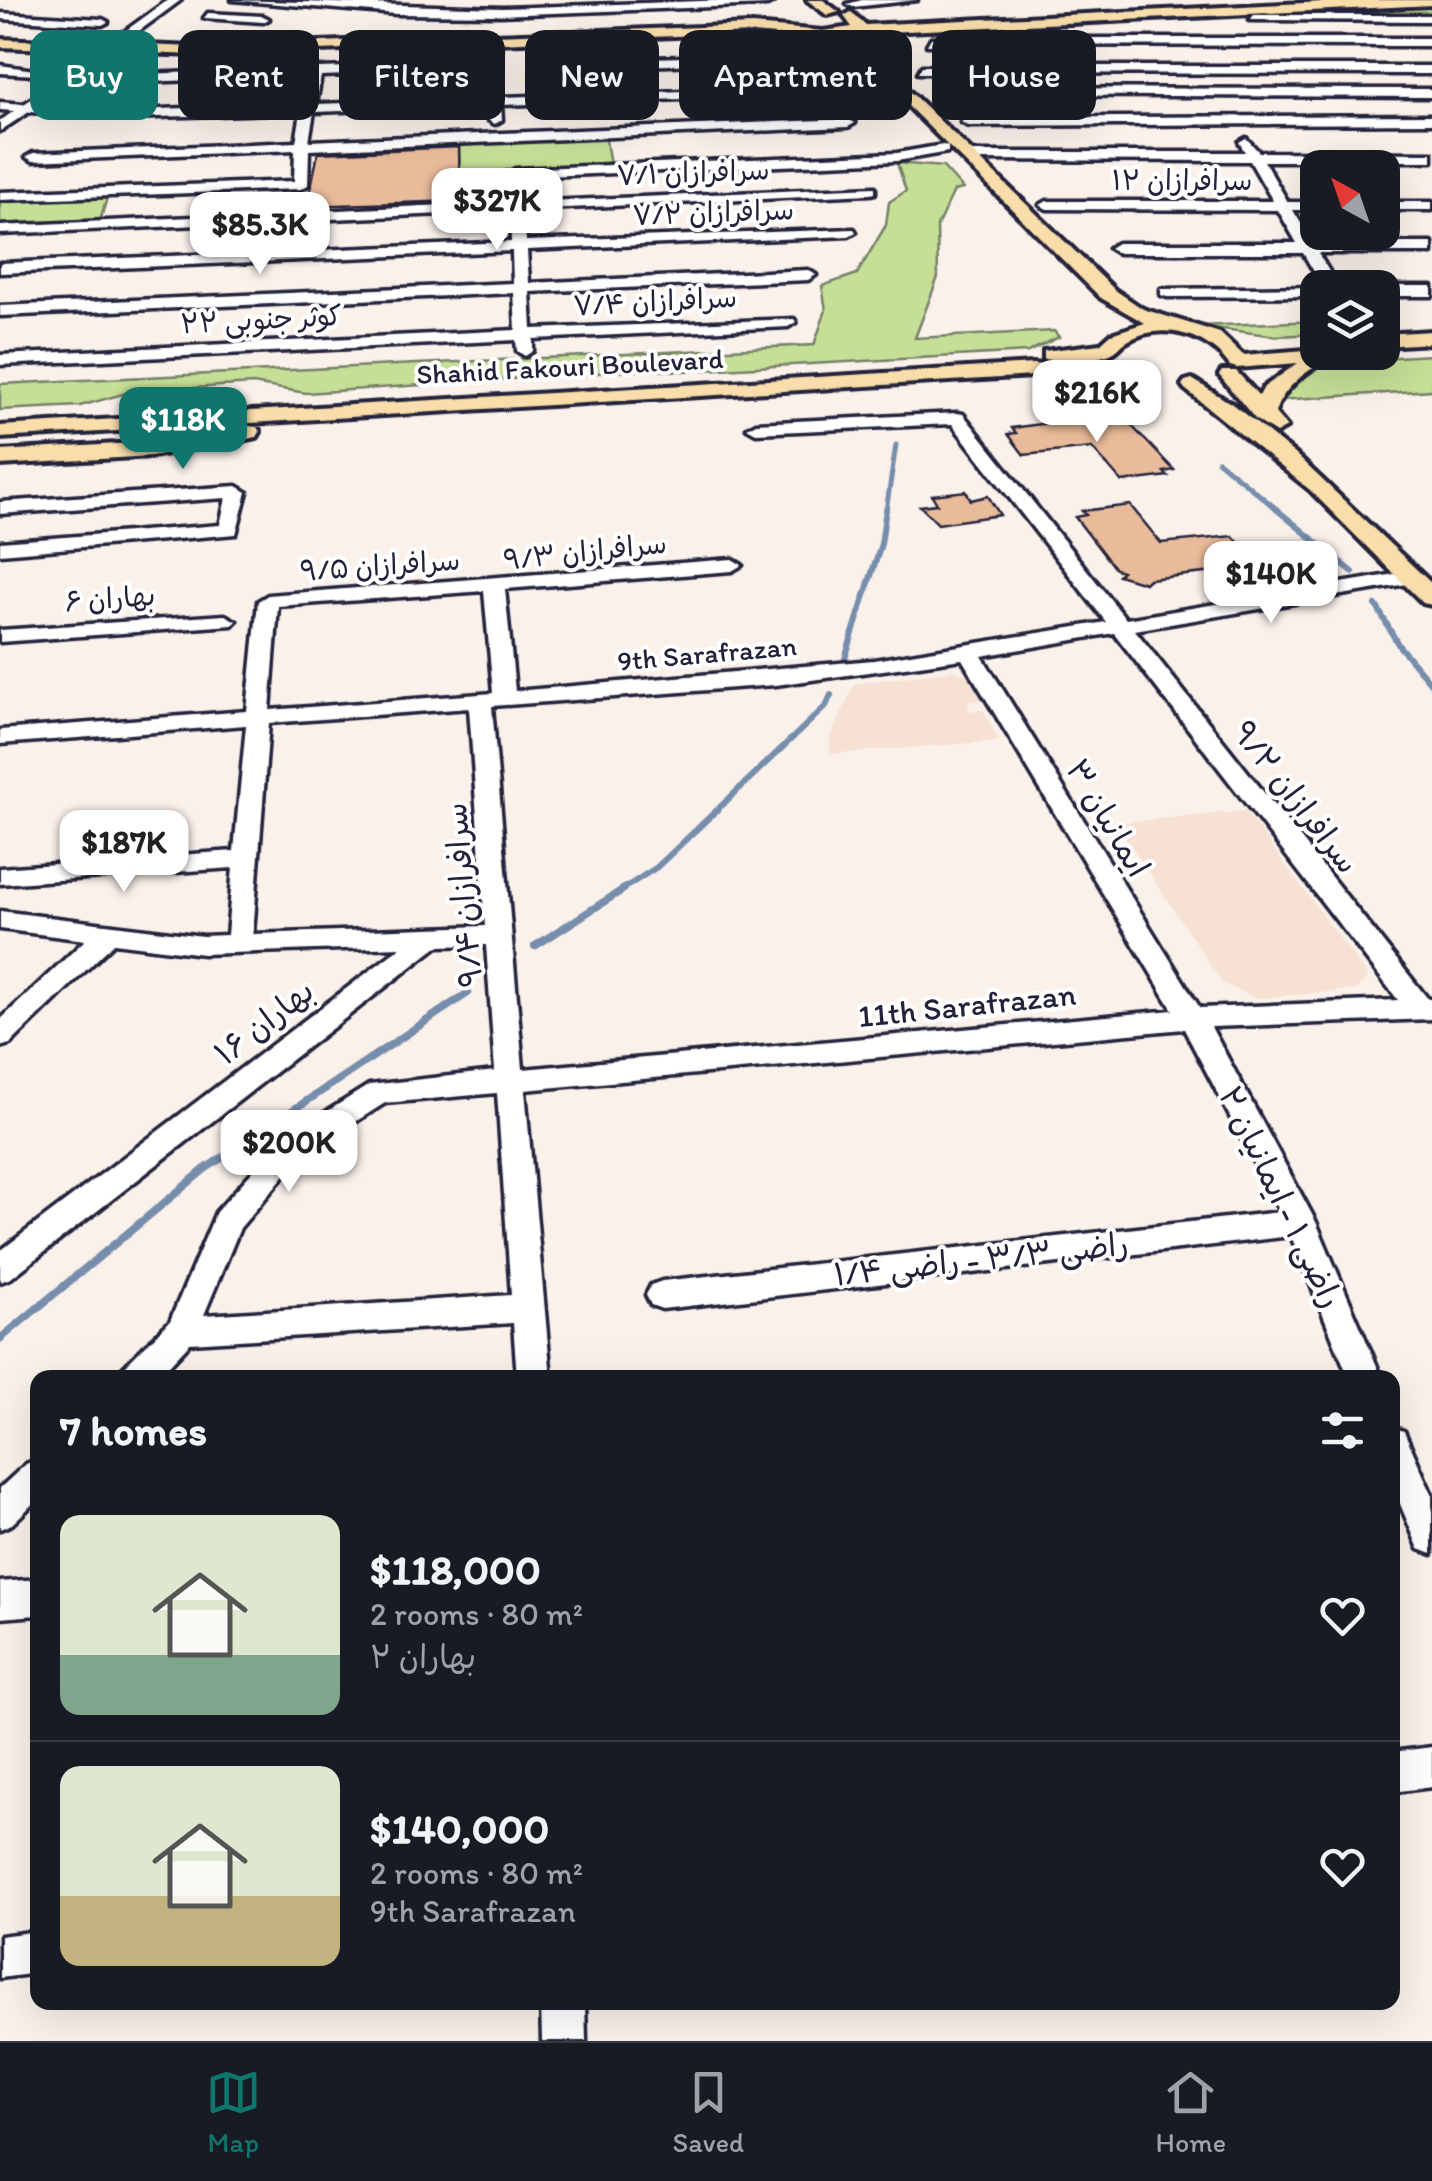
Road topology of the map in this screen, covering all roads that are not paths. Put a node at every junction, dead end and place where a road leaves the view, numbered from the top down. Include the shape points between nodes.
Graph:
1 (20, 0) edge
2 (174, 0) edge
3 (238, 0) edge
4 (732, 0) edge
5 (911, 0) edge
6 (1296, 0) edge
7 (1432, 1) edge
8 (773, 2) edge
9 (343, 4) edge
10 (502, 8) edge
11 (0, 14) edge
12 (1250, 14) junction
13 (854, 16) junction
14 (802, 18) edge
15 (1432, 18) edge
16 (284, 20) dead end
17 (397, 20) dead end
18 (102, 22) dead end
19 (207, 24) joint
20 (138, 28) junction
21 (166, 29) dead end
22 (135, 30) edge
23 (226, 30) edge
24 (0, 40) edge
25 (319, 40) edge
26 (505, 40) edge
27 (30, 42) edge
28 (1096, 42) edge
29 (1271, 42) junction
30 (1432, 42) edge
31 (339, 46) edge
32 (158, 47) edge
33 (1096, 62) edge
34 (1099, 68) junction
35 (0, 69) edge
36 (1203, 69) junction
37 (1292, 69) junction
38 (922, 70) dead end
39 (1432, 70) edge
40 (30, 71) edge
41 (1096, 92) edge
42 (1215, 92) junction
43 (1432, 93) edge
44 (679, 95) edge
45 (505, 101) edge
46 (0, 106) edge
47 (30, 106) edge
48 (27, 108) junction
49 (178, 112) edge
50 (1233, 119) junction
51 (307, 120) edge
52 (496, 120) edge
53 (715, 120) edge
54 (1432, 120) edge
55 (968, 122) dead end
56 (848, 124) dead end
57 (0, 127) edge
58 (717, 128) junction
59 (602, 132) junction
60 (496, 136) junction
61 (302, 144) junction
62 (33, 156) dead end
63 (943, 156) junction
64 (968, 156) junction
65 (1254, 156) junction
66 (1432, 156) edge
67 (726, 164) junction
68 (608, 169) junction
69 (163, 190) junction
70 (870, 190) dead end
71 (0, 196) edge
72 (517, 204) junction
73 (1047, 206) dead end
74 (1282, 206) junction
75 (1300, 206) edge
76 (1400, 206) edge
77 (1432, 206) edge
78 (756, 215) junction
79 (0, 230) edge
80 (849, 232) dead end
81 (1300, 235) edge
82 (519, 244) junction
83 (1117, 248) dead end
84 (1300, 248) edge
85 (1400, 248) edge
86 (1432, 248) edge
87 (0, 268) edge
88 (808, 275) dead end
89 (134, 286) junction
90 (522, 287) junction
91 (1300, 291) edge
92 (1400, 291) edge
93 (1432, 291) edge
94 (1167, 292) dead end
95 (0, 311) edge
96 (788, 322) dead end
97 (1175, 328) junction
98 (1432, 338) edge
99 (1400, 339) edge
100 (1220, 341) junction
101 (525, 343) junction
102 (1110, 343) junction
103 (1300, 347) edge
104 (1432, 348) edge
105 (1400, 350) edge
106 (1300, 354) edge
107 (0, 360) edge
108 (1300, 366) edge
109 (1233, 369) junction
110 (1144, 380) junction
111 (1192, 385) junction
112 (356, 408) junction
113 (1263, 416) junction
114 (0, 418) edge
115 (756, 428) dead end
116 (0, 432) edge
117 (0, 458) edge
118 (0, 508) edge
119 (0, 548) edge
120 (732, 565) dead end
121 (1422, 571) edge
122 (494, 584) junction
123 (1432, 598) edge
124 (225, 621) dead end
125 (1121, 625) junction
126 (0, 636) edge
127 (968, 651) junction
128 (492, 700) junction
129 (255, 718) junction
130 (0, 738) edge
131 (245, 859) junction
132 (0, 876) edge
133 (0, 920) edge
134 (500, 935) junction
135 (105, 936) junction
136 (428, 940) junction
137 (239, 943) junction
138 (1426, 1009) edge
139 (1192, 1018) junction
140 (0, 1038) edge
141 (509, 1084) junction
142 (1301, 1222) junction
143 (0, 1269) edge
144 (662, 1295) dead end
145 (530, 1308) junction
146 (182, 1330) junction
147 (143, 1370) edge
148 (534, 1370) edge
149 (1363, 1370) edge
150 (1400, 1463) edge
151 (30, 1482) edge
152 (0, 1512) edge
153 (1432, 1536) edge
154 (30, 1598) edge
155 (0, 1600) edge
156 (1432, 1766) edge
157 (1400, 1771) edge
158 (30, 1953) edge
159 (0, 1957) edge
160 (563, 2010) edge
161 (564, 2041) edge

1 - 11 street
2 - 20 street
3 - 9 street
4 - 8 street
5 - 13 street
6 - 13 main road
7 - 12 main road
8 - 10 street
9 - 10 street
9 - 17 street via 323,20
11 - 18 street
12 - 13 main road
12 - 15 street
12 - 29 street
13 - 14 main road
13 - 14 main road via 843,33
13 - 64 main road via 860,45
14 - 25 main road
14 - 26 main road via 752,29
14 - 63 main road via 842,46
16 - 19 street
19 - 23 main road
20 - 21 main road
20 - 22 street
24 - 27 main road
28 - 29 street
29 - 30 street
29 - 37 street
31 - 32 main road
33 - 34 street
34 - 36 street
34 - 38 street
35 - 40 street
36 - 37 street
36 - 42 street
37 - 39 street
41 - 42 street
42 - 43 street
42 - 50 street
44 - 45 street
46 - 48 street
47 - 48 street
48 - 49 street
48 - 57 street
50 - 54 street
50 - 55 street
50 - 65 street
51 - 61 street
52 - 60 street
53 - 58 street
56 - 58 street
58 - 59 street
58 - 67 street
59 - 60 street
59 - 68 street
60 - 61 street
61 - 62 street
61 - 69 street via 301,185
63 - 67 street
63 - 102 main road via 1113,320
64 - 65 street
64 - 97 main road via 1108,294
65 - 66 street
65 - 74 street
67 - 68 street
68 - 72 street via 515,173
69 - 71 street
69 - 89 street
70 - 78 street, سرافرازان ۷/۱
72 - 78 street, سرافرازان ۷/۱
72 - 82 street
72 - 89 street, سرافرازان ۷/۱
73 - 74 street, سرافرازان ۱۲
74 - 75 street, سرافرازان ۱۲
74 - 81 street
76 - 77 street
78 - 80 street, سرافرازان ۷/۲
78 - 82 street, سرافرازان ۷/۲
79 - 89 street
82 - 89 street, سرافرازان ۷/۲
82 - 90 street
83 - 84 street
85 - 86 street
87 - 89 street
88 - 90 street
89 - 90 street
89 - 95 street
89 - 101 street, کوثر جنوبی ۲۲
89 - 107 street, کوثر جنوبی ۲۲
90 - 101 street
91 - 94 street
92 - 93 street
96 - 101 street, سرافرازان ۷/۴
97 - 100 main road
97 - 102 main road, Shahid Fakouri Boulevard via 1150,328
98 - 99 main road
100 - 103 main road
100 - 109 main road via 1233,351
102 - 110 main road via 1110,361
102 - 114 main road, Shahid Fakouri Boulevard via 1026,358
104 - 105 main road
106 - 109 main road
108 - 113 main road via 1271,391
109 - 111 main road
109 - 113 main road
110 - 111 main road, Shahid Fakouri Boulevard
110 - 112 main road, Shahid Fakouri Boulevard via 1033,370
111 - 121 main road
112 - 116 main road, Shahid Fakouri Boulevard
112 - 117 main road via 191,445
113 - 121 main road via 1352,490
115 - 125 street, سرافرازان ۹/۲ via 958,418
118 - 119 street via 237,492 229,530
120 - 122 street, سرافرازان ۹/۳
121 - 123 main road
121 - 125 street, 9th Sarafrazan
122 - 128 street, سرافرازان ۹/۳
122 - 129 street, سرافرازان ۹/۵ via 268,601
124 - 126 street, بهاران ۶
125 - 127 street, 9th Sarafrazan
125 - 138 street, سرافرازان ۹/۲
127 - 128 street, 9th Sarafrazan via 776,678
127 - 139 street, ایمانیان ۳
128 - 129 street, 9th Sarafrazan
128 - 134 street, سرافرازان ۹/۴
129 - 130 street, 9th Sarafrazan
129 - 131 street
131 - 132 street
131 - 137 street
133 - 135 street
134 - 136 street
134 - 141 street, سرافرازان ۹/۴
135 - 137 street
135 - 140 street
136 - 137 street
136 - 143 street, بهاران ۱۶
138 - 139 street, 11th Sarafrazan
139 - 141 street, 11th Sarafrazan
139 - 142 street, راضی ۱ - ایمانیان ۲
141 - 145 street, سرافرازان ۹/۴
141 - 146 street, 11th Sarafrazan via 379,1094 290,1149 228,1221
142 - 144 street, راضی ۳/۳ - راضی ۱/۴
142 - 149 street, راضی ۱ - ایمانیان ۲
145 - 146 street
145 - 148 street, سرافرازان ۹/۴
146 - 147 street
150 - 153 street
151 - 152 street
154 - 155 street
156 - 157 street
158 - 159 street
160 - 161 street

